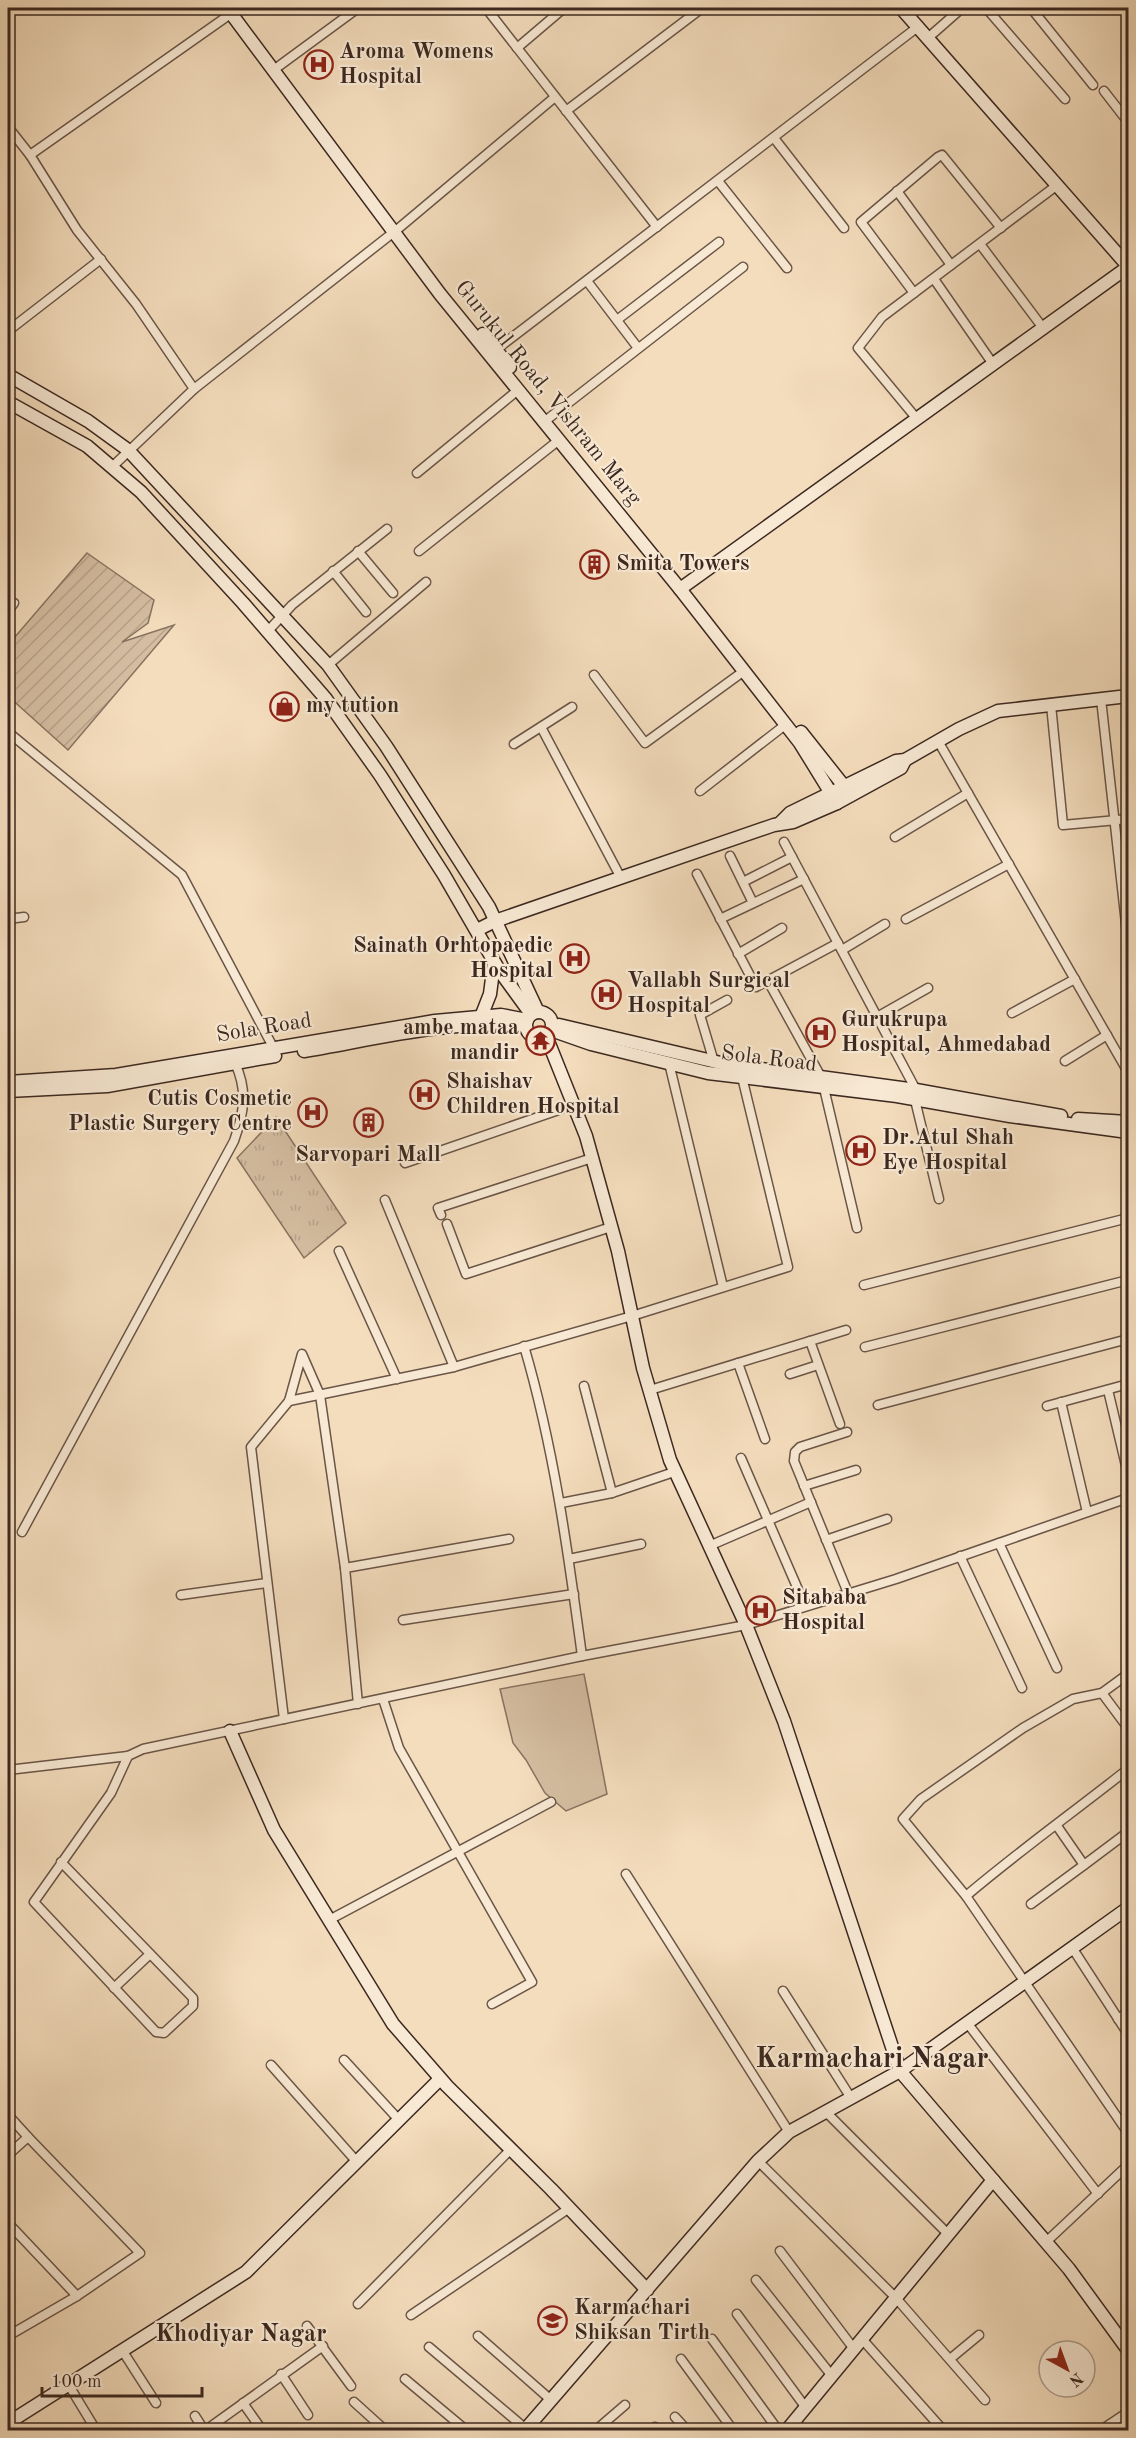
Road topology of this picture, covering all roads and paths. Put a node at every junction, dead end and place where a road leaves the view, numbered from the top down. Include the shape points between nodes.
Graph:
1 (358, 8) edge
2 (486, 8) edge
3 (564, 8) edge
4 (702, 8) edge
5 (901, 8) edge
6 (962, 8) edge
7 (986, 8) edge
8 (1031, 8) edge
9 (1122, 8) edge
10 (235, 9) edge
11 (1128, 16) edge
12 (919, 26) junction
13 (929, 37) junction
14 (517, 48) junction
15 (279, 66) junction
16 (1093, 85) dead end
17 (1104, 91) dead end
18 (555, 97) junction
19 (1065, 99) dead end
20 (566, 111) junction
21 (1128, 122) edge
22 (8, 127) edge
23 (774, 138) junction
24 (30, 155) junction
25 (718, 181) junction
26 (1056, 186) junction
27 (897, 191) junction
28 (657, 227) junction
29 (844, 228) dead end
30 (1001, 228) junction
31 (396, 229) junction
32 (719, 242) dead end
33 (980, 244) junction
34 (100, 259) junction
35 (951, 265) junction
36 (1128, 266) edge
37 (743, 267) dead end
38 (787, 268) dead end
39 (934, 279) junction
40 (587, 281) junction
41 (914, 293) junction
42 (617, 320) junction
43 (1043, 328) junction
44 (8, 331) edge
45 (638, 348) junction
46 (493, 352) junction
47 (993, 364) junction
48 (8, 375) edge
49 (194, 389) junction
50 (518, 390) junction
51 (8, 402) edge
52 (549, 418) junction
53 (917, 419) junction
54 (559, 440) junction
55 (128, 450) junction
56 (112, 467) junction
57 (417, 473) dead end
58 (387, 529) dead end
59 (358, 551) junction
60 (419, 551) dead end
61 (333, 571) junction
62 (426, 582) dead end
63 (683, 587) junction
64 (393, 593) dead end
65 (14, 603) dead end
66 (8, 611) edge
67 (366, 612) dead end
68 (283, 617) junction
69 (268, 631) junction
70 (328, 665) junction
71 (744, 671) junction
72 (594, 675) dead end
73 (1128, 696) edge
74 (1101, 699) junction
75 (1051, 705) junction
76 (572, 707) dead end
77 (785, 724) junction
78 (542, 727) junction
79 (8, 732) edge
80 (938, 741) junction
81 (514, 744) dead end
82 (700, 791) dead end
83 (848, 792) junction
84 (968, 793) junction
85 (834, 799) junction
86 (1128, 819) edge
87 (1117, 820) junction
88 (895, 837) dead end
89 (784, 842) dead end
90 (730, 856) dead end
91 (792, 857) junction
92 (1009, 864) junction
93 (697, 874) dead end
94 (621, 878) junction
95 (804, 879) junction
96 (743, 882) junction
97 (753, 903) junction
98 (24, 916) dead end
99 (8, 919) edge
100 (720, 919) junction
101 (906, 919) dead end
102 (495, 921) junction
103 (885, 924) dead end
104 (782, 928) dead end
105 (477, 930) junction
106 (1128, 942) edge
107 (840, 946) junction
108 (738, 954) junction
109 (494, 961) junction
110 (1075, 979) junction
111 (768, 981) junction
112 (928, 988) dead end
113 (727, 1000) dead end
114 (1012, 1013) dead end
115 (481, 1017) junction
116 (877, 1017) junction
117 (531, 1018) junction
118 (550, 1030) junction
119 (1107, 1035) junction
120 (273, 1047) junction
121 (1065, 1061) dead end
122 (714, 1062) junction
123 (236, 1063) junction
124 (669, 1063) junction
125 (1128, 1072) edge
126 (742, 1077) junction
127 (8, 1082) edge
128 (823, 1082) junction
129 (8, 1091) edge
130 (915, 1095) junction
131 (573, 1105) junction
132 (1128, 1122) edge
133 (1128, 1132) edge
134 (592, 1158) junction
135 (405, 1163) dead end
136 (939, 1199) dead end
137 (385, 1200) dead end
138 (441, 1215) dead end
139 (1128, 1218) edge
140 (447, 1224) dead end
141 (611, 1227) junction
142 (858, 1227) dead end
143 (339, 1251) dead end
144 (1128, 1280) edge
145 (864, 1286) dead end
146 (723, 1287) junction
147 (632, 1316) junction
148 (846, 1330) dead end
149 (1128, 1339) edge
150 (810, 1341) junction
151 (524, 1347) junction
152 (865, 1347) dead end
153 (738, 1363) junction
154 (818, 1365) junction
155 (454, 1367) junction
156 (790, 1374) dead end
157 (397, 1379) junction
158 (1128, 1384) edge
159 (584, 1386) dead end
160 (650, 1390) junction
161 (1108, 1390) junction
162 (320, 1395) junction
163 (289, 1401) junction
164 (1060, 1402) junction
165 (878, 1405) dead end
166 (1047, 1406) dead end
167 (840, 1424) dead end
168 (847, 1432) dead end
169 (765, 1439) dead end
170 (741, 1458) dead end
171 (856, 1470) dead end
172 (674, 1472) junction
173 (1128, 1474) edge
174 (804, 1486) junction
175 (612, 1493) junction
176 (1128, 1498) edge
177 (811, 1502) junction
178 (561, 1503) junction
179 (1088, 1512) junction
180 (887, 1519) dead end
181 (768, 1520) junction
182 (22, 1532) dead end
183 (509, 1539) dead end
184 (826, 1540) junction
185 (999, 1543) junction
186 (641, 1544) dead end
187 (709, 1546) junction
188 (960, 1556) junction
189 (569, 1559) junction
190 (345, 1568) junction
191 (267, 1583) junction
192 (848, 1593) junction
193 (181, 1594) dead end
194 (574, 1594) junction
195 (800, 1594) dead end
196 (403, 1620) dead end
197 (746, 1625) junction
198 (582, 1656) junction
199 (1057, 1668) dead end
200 (1128, 1674) edge
201 (1022, 1688) dead end
202 (1102, 1693) junction
203 (383, 1698) junction
204 (358, 1704) junction
205 (284, 1719) junction
206 (1128, 1728) edge
207 (230, 1731) junction
208 (128, 1756) junction
209 (1128, 1768) edge
210 (8, 1770) edge
211 (551, 1802) dead end
212 (1057, 1826) junction
213 (1128, 1832) edge
214 (457, 1852) junction
215 (61, 1862) junction
216 (1084, 1865) junction
217 (626, 1874) dead end
218 (966, 1896) junction
219 (1031, 1904) dead end
220 (1128, 1908) edge
221 (329, 1920) junction
222 (1073, 1949) junction
223 (150, 1954) junction
224 (1027, 1982) junction
225 (114, 1988) junction
226 (783, 1991) dead end
227 (492, 2004) dead end
228 (1128, 2012) edge
229 (1118, 2019) junction
230 (968, 2024) junction
231 (1128, 2034) edge
232 (344, 2060) dead end
233 (271, 2066) dead end
234 (900, 2071) junction
235 (440, 2079) junction
236 (851, 2098) junction
237 (826, 2112) junction
238 (8, 2115) edge
239 (399, 2120) junction
240 (789, 2132) junction
241 (1128, 2133) edge
242 (27, 2137) junction
243 (511, 2149) junction
244 (8, 2155) edge
245 (357, 2162) junction
246 (758, 2162) junction
247 (1128, 2165) edge
248 (993, 2180) junction
249 (1098, 2194) junction
250 (568, 2208) junction
251 (8, 2223) edge
252 (948, 2234) junction
253 (1046, 2242) junction
254 (780, 2251) dead end
255 (756, 2280) dead end
256 (646, 2290) junction
257 (77, 2296) junction
258 (896, 2298) junction
259 (358, 2304) dead end
260 (737, 2314) dead end
261 (411, 2315) dead end
262 (308, 2326) dead end
263 (979, 2335) dead end
264 (8, 2336) edge
265 (478, 2336) dead end
266 (712, 2339) dead end
267 (862, 2339) junction
268 (323, 2346) junction
269 (429, 2347) dead end
270 (854, 2349) junction
271 (122, 2350) junction
272 (1128, 2350) edge
273 (681, 2359) dead end
274 (950, 2359) junction
275 (281, 2374) junction
276 (832, 2376) junction
277 (405, 2379) dead end
278 (69, 2384) junction
279 (351, 2386) dead end
280 (551, 2400) junction
281 (985, 2400) dead end
282 (354, 2402) dead end
283 (156, 2403) dead end
284 (243, 2403) junction
285 (625, 2405) dead end
286 (806, 2408) junction
287 (1128, 2412) edge
288 (308, 2415) dead end
289 (195, 2416) dead end
290 (675, 2417) dead end
291 (8, 2423) edge
292 (96, 2430) edge
293 (205, 2430) edge
294 (262, 2430) edge
295 (385, 2430) edge
296 (466, 2430) edge
297 (526, 2430) edge
298 (596, 2430) edge
299 (687, 2430) edge
300 (733, 2430) edge
301 (778, 2430) edge
302 (787, 2430) edge
303 (943, 2430) edge
304 (1101, 2430) edge

1 - 15 street
2 - 14 street
3 - 14 street
4 - 20 street
5 - 12 street
6 - 13 street
7 - 19 street
8 - 16 street
9 - 11 street
10 - 15 street, Gurukul Road, Vishram Marg
10 - 24 street
10 - 31 street, Gurukul Road, Vishram Marg
12 - 13 street
12 - 23 street
13 - 26 street
14 - 18 street
15 - 31 street, Gurukul Road, Vishram Marg
17 - 21 street
18 - 20 street
18 - 31 street
20 - 28 street
22 - 24 street
23 - 25 street
23 - 29 street
24 - 34 street
25 - 28 street
25 - 38 street
26 - 30 street
26 - 36 street
27 - 30 street via 942,154
27 - 35 street
27 - 41 street via 861,222
28 - 40 street
30 - 33 street
31 - 46 street, Gurukul Road, Vishram Marg via 440,294
31 - 49 street
32 - 42 street
33 - 35 street
33 - 43 street
34 - 44 street
34 - 49 street
35 - 39 street
36 - 43 street
37 - 45 street
39 - 41 street
39 - 47 street
40 - 42 street
40 - 46 street
41 - 53 street via 882,317 858,348
42 - 45 street
43 - 47 street
45 - 52 street
46 - 50 street, Gurukul Road, Vishram Marg
46 - 52 street, Gurukul Road, Vishram Marg
47 - 53 street
48 - 55 street via 88,421
49 - 55 street
50 - 54 street, Gurukul Road, Vishram Marg
50 - 57 street
51 - 56 street via 87,446
52 - 63 street, Gurukul Road, Vishram Marg
53 - 63 street
54 - 60 street
54 - 63 street, Gurukul Road, Vishram Marg
55 - 56 street
55 - 68 street
56 - 69 street via 141,492
58 - 59 street
59 - 61 street
59 - 64 street
61 - 67 street
61 - 68 street
62 - 70 street
63 - 71 street, Gurukul Road, Vishram Marg
63 - 83 street, Gurukul Road, Vishram Marg
65 - 66 street
68 - 69 street
68 - 70 street
69 - 105 street via 326,699 380,775
70 - 102 street via 443,833
71 - 72 street via 645,744
71 - 77 street, Gurukul Road, Vishram Marg
73 - 74 street
74 - 75 street
74 - 87 street
75 - 80 street via 999,711
75 - 87 street via 1063,825
76 - 78 street
77 - 82 street
77 - 85 street, Gurukul Road, Vishram Marg
78 - 81 street
78 - 94 street
79 - 120 street via 182,875
80 - 83 street via 896,761
80 - 84 street
83 - 85 street
84 - 88 street
84 - 92 street
85 - 94 street via 793,822 780,823
86 - 87 street
87 - 106 street
89 - 91 street
90 - 96 street
91 - 95 street
91 - 96 street
92 - 101 street
92 - 110 street
93 - 100 street
94 - 102 street
95 - 97 street
95 - 107 street
96 - 97 street
97 - 100 street
98 - 99 street
100 - 108 street
102 - 105 street
102 - 117 street
103 - 107 street
104 - 108 street
105 - 109 street
107 - 111 street
107 - 116 street
108 - 111 street via 756,987
109 - 115 street via 490,994
109 - 117 street
110 - 114 street
110 - 119 street
111 - 128 street
112 - 116 street
113 - 122 street via 700,1016
115 - 117 street, Sola Road
115 - 120 street, Sola Road
116 - 130 street
117 - 118 street via 547,1014
117 - 118 street via 533,1036
117 - 123 street, Sola Road via 436,1029
118 - 122 street, Sola Road
118 - 124 street, Sola Road
118 - 131 street
119 - 121 street
119 - 125 street
120 - 127 street, Sola Road via 116,1075
122 - 128 street, Sola Road
123 - 129 street, Sola Road via 107,1086
123 - 182 street via 245,1102 234,1142
124 - 126 street, Sola Road
124 - 146 street
126 - 128 street, Sola Road
126 - 146 street via 788,1267
128 - 130 street, Sola Road
128 - 142 street
130 - 132 street, Sola Road
130 - 133 street, Sola Road via 1010,1116
130 - 136 street
131 - 134 street
131 - 135 street
134 - 138 street via 438,1208
134 - 141 street
137 - 155 street
139 - 145 street
140 - 141 street via 466,1274
141 - 147 street
143 - 157 street
144 - 152 street
146 - 147 street
147 - 151 street
147 - 160 street
148 - 150 street
149 - 165 street
150 - 153 street
150 - 154 street
151 - 155 street
151 - 178 street
153 - 160 street
153 - 169 street
154 - 156 street
154 - 167 street
155 - 157 street
157 - 162 street
158 - 161 street
159 - 175 street
160 - 172 street
161 - 164 street
161 - 173 street
162 - 163 street
162 - 163 street via 302,1354
162 - 190 street
163 - 191 street via 251,1447
164 - 166 street
164 - 179 street
168 - 174 street via 795,1452 794,1461
170 - 181 street
171 - 174 street
172 - 175 street
172 - 187 street
174 - 177 street
175 - 178 street
176 - 179 street
177 - 181 street
177 - 184 street
178 - 189 street
179 - 185 street
180 - 184 street
181 - 187 street
181 - 195 street
183 - 190 street
184 - 192 street
185 - 188 street
185 - 199 street
186 - 189 street
187 - 197 street
188 - 192 street
188 - 201 street
189 - 194 street
190 - 204 street
191 - 193 street
191 - 205 street
192 - 197 street
194 - 196 street
194 - 198 street
197 - 198 street
197 - 234 street via 784,1721
198 - 203 street
200 - 202 street
202 - 206 street
202 - 218 street via 1073,1699 1023,1728 921,1799 903,1819
203 - 204 street
203 - 214 street via 399,1748
204 - 205 street
205 - 207 street
207 - 208 street via 143,1749
207 - 221 street via 274,1830
208 - 210 street
208 - 215 street via 111,1793
209 - 212 street
211 - 214 street
212 - 216 street
212 - 218 street
213 - 216 street
214 - 221 street
214 - 227 street via 532,1982
215 - 223 street
215 - 225 street via 34,1902
216 - 219 street
217 - 240 street
218 - 224 street
220 - 222 street
221 - 235 street via 393,2024
222 - 224 street
222 - 229 street
223 - 225 street
223 - 225 street via 193,1998 193,2006 159,2033
224 - 230 street
224 - 241 street
226 - 236 street
228 - 229 street
229 - 231 street
230 - 234 street
230 - 249 street
232 - 239 street
233 - 245 street
234 - 236 street
234 - 248 street
235 - 239 street
235 - 243 street
236 - 237 street
237 - 240 street
237 - 252 street
238 - 242 street
239 - 245 street
240 - 246 street
242 - 244 street
242 - 257 street via 140,2253
243 - 250 street
243 - 259 street
245 - 271 street via 246,2272
246 - 256 street
246 - 258 street
247 - 249 street
248 - 252 street
248 - 253 street
249 - 253 street
250 - 256 street
250 - 261 street
251 - 257 street
252 - 258 street
253 - 272 street
254 - 270 street
255 - 276 street
256 - 280 street
257 - 264 street
258 - 267 street
258 - 274 street
260 - 286 street
262 - 268 street
263 - 274 street
265 - 280 street
266 - 301 street
267 - 270 street
267 - 303 street
268 - 275 street
268 - 279 street
269 - 297 street
270 - 276 street
271 - 278 street
271 - 283 street
273 - 300 street
274 - 281 street
275 - 284 street
275 - 288 street
276 - 286 street
277 - 296 street
278 - 291 street
278 - 292 street
280 - 297 street
282 - 295 street
284 - 293 street
284 - 294 street
285 - 298 street
286 - 302 street
287 - 304 street
289 - 293 street
290 - 299 street

